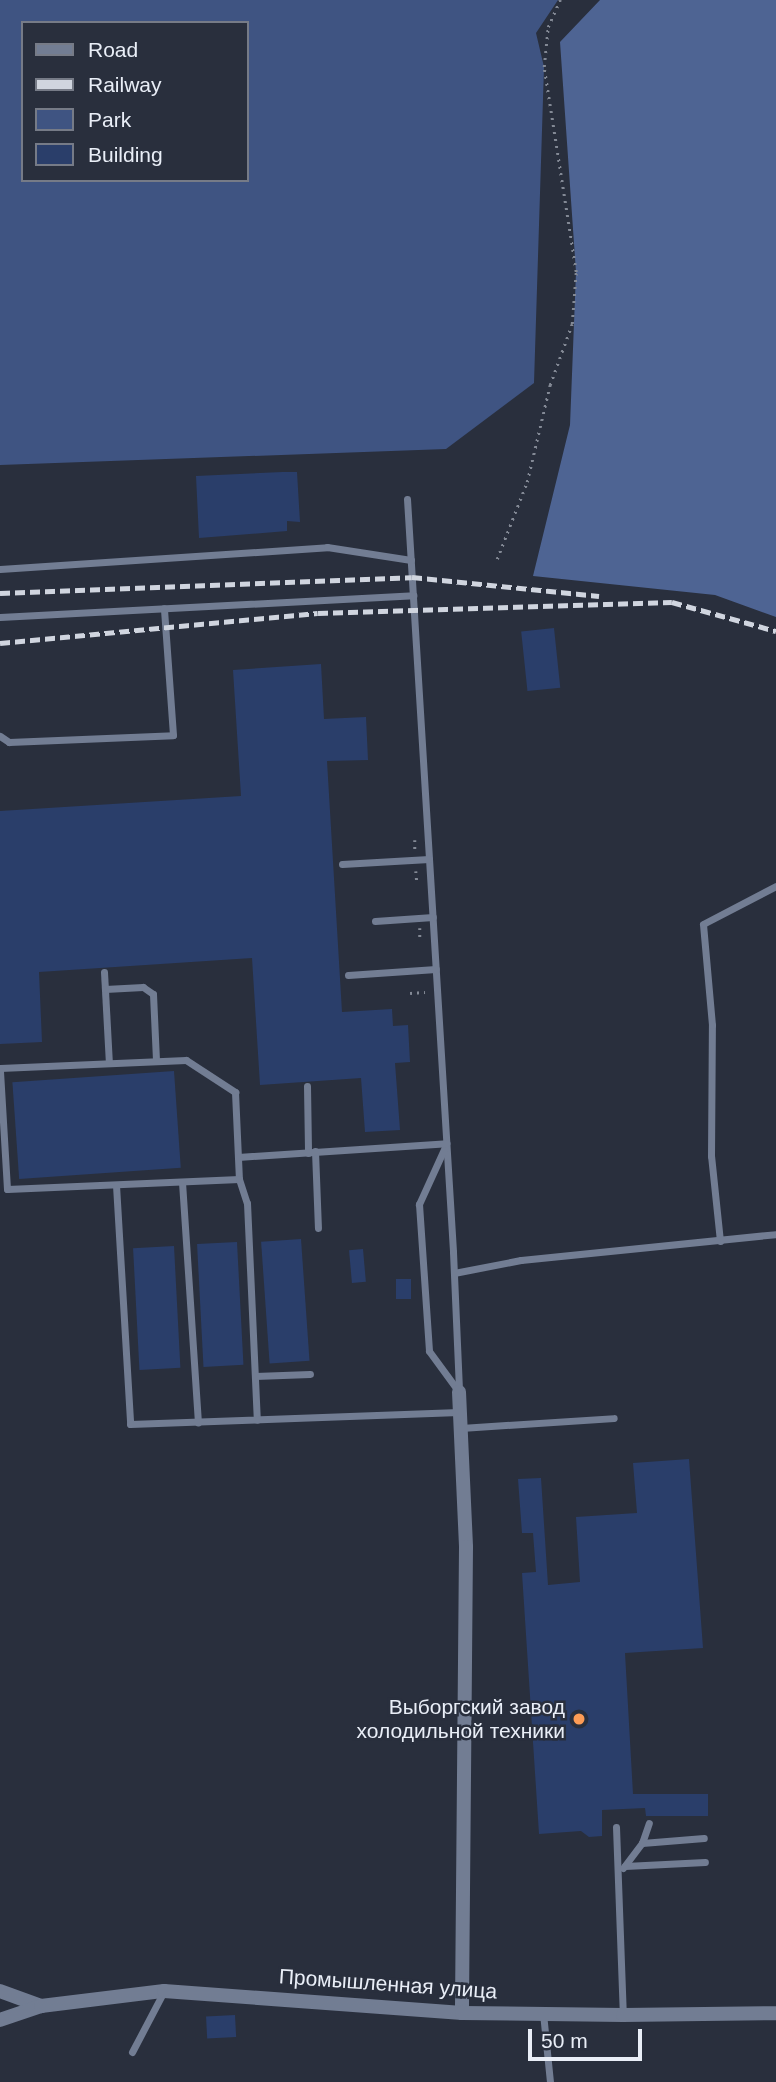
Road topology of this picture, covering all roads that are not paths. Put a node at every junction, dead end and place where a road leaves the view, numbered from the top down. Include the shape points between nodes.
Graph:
1 (407, 499) dead end
2 (411, 560) junction
3 (0, 569) edge
4 (413, 595) junction
5 (163, 608) junction
6 (0, 617) edge
7 (0, 736) edge
8 (429, 859) junction
9 (342, 864) dead end
10 (776, 886) edge
11 (433, 917) junction
12 (374, 921) dead end
13 (436, 969) junction
14 (104, 972) dead end
15 (348, 975) dead end
16 (105, 989) junction
17 (156, 1061) junction
18 (109, 1063) junction
19 (0, 1070) edge
20 (307, 1086) dead end
21 (447, 1143) junction
22 (311, 1152) junction
23 (238, 1157) junction
24 (239, 1179) junction
25 (183, 1182) junction
26 (116, 1185) junction
27 (4, 1187) edge
28 (318, 1228) dead end
29 (776, 1234) edge
30 (720, 1241) junction
31 (454, 1273) junction
32 (310, 1374) dead end
33 (255, 1376) junction
34 (459, 1392) junction
35 (460, 1412) junction
36 (614, 1418) dead end
37 (257, 1420) junction
38 (198, 1422) junction
39 (461, 1429) junction
40 (649, 1823) dead end
41 (616, 1827) dead end
42 (704, 1838) dead end
43 (642, 1843) junction
44 (705, 1861) dead end
45 (625, 1866) junction
46 (618, 1874) junction
47 (0, 1991) edge
48 (164, 1991) junction
49 (41, 2006) junction
50 (462, 2012) junction
51 (543, 2013) junction
52 (776, 2013) edge
53 (623, 2015) junction
54 (0, 2020) edge
55 (132, 2052) dead end
56 (550, 2082) edge

1 - 2 lane
2 - 3 lane via 327,547
2 - 4 lane
4 - 5 lane
4 - 8 lane
5 - 6 lane
5 - 7 lane via 173,735 9,743
8 - 9 lane
8 - 11 lane
10 - 30 lane via 703,924 712,1025 711,1156
11 - 12 lane
11 - 13 lane
13 - 15 lane
13 - 21 lane
14 - 16 lane
16 - 17 lane via 143,987 153,994
16 - 18 lane
17 - 18 lane
17 - 23 lane via 186,1060 235,1092
18 - 19 lane
19 - 27 lane
20 - 22 lane
21 - 22 lane
21 - 31 lane
21 - 34 lane via 419,1204 429,1351
22 - 23 lane
22 - 28 lane
23 - 24 lane
24 - 25 lane
24 - 33 lane via 247,1203
25 - 26 lane
25 - 38 lane
26 - 27 lane
26 - 38 lane via 130,1424
29 - 30 lane
30 - 31 lane via 521,1260
31 - 34 lane
32 - 33 lane
33 - 37 lane
34 - 35 street
35 - 37 lane
35 - 39 street
36 - 39 lane
37 - 38 lane
39 - 50 street via 466,1547
40 - 43 lane
41 - 46 lane
42 - 43 lane
43 - 45 lane
44 - 45 lane
45 - 46 lane
46 - 53 lane
47 - 49 street
48 - 49 street, Промышленная улица
48 - 50 street, Промышленная улица
48 - 55 lane
49 - 54 street, Промышленная улица
50 - 51 street, Промышленная улица
51 - 53 street, Промышленная улица
51 - 56 lane
52 - 53 street, Промышленная улица

